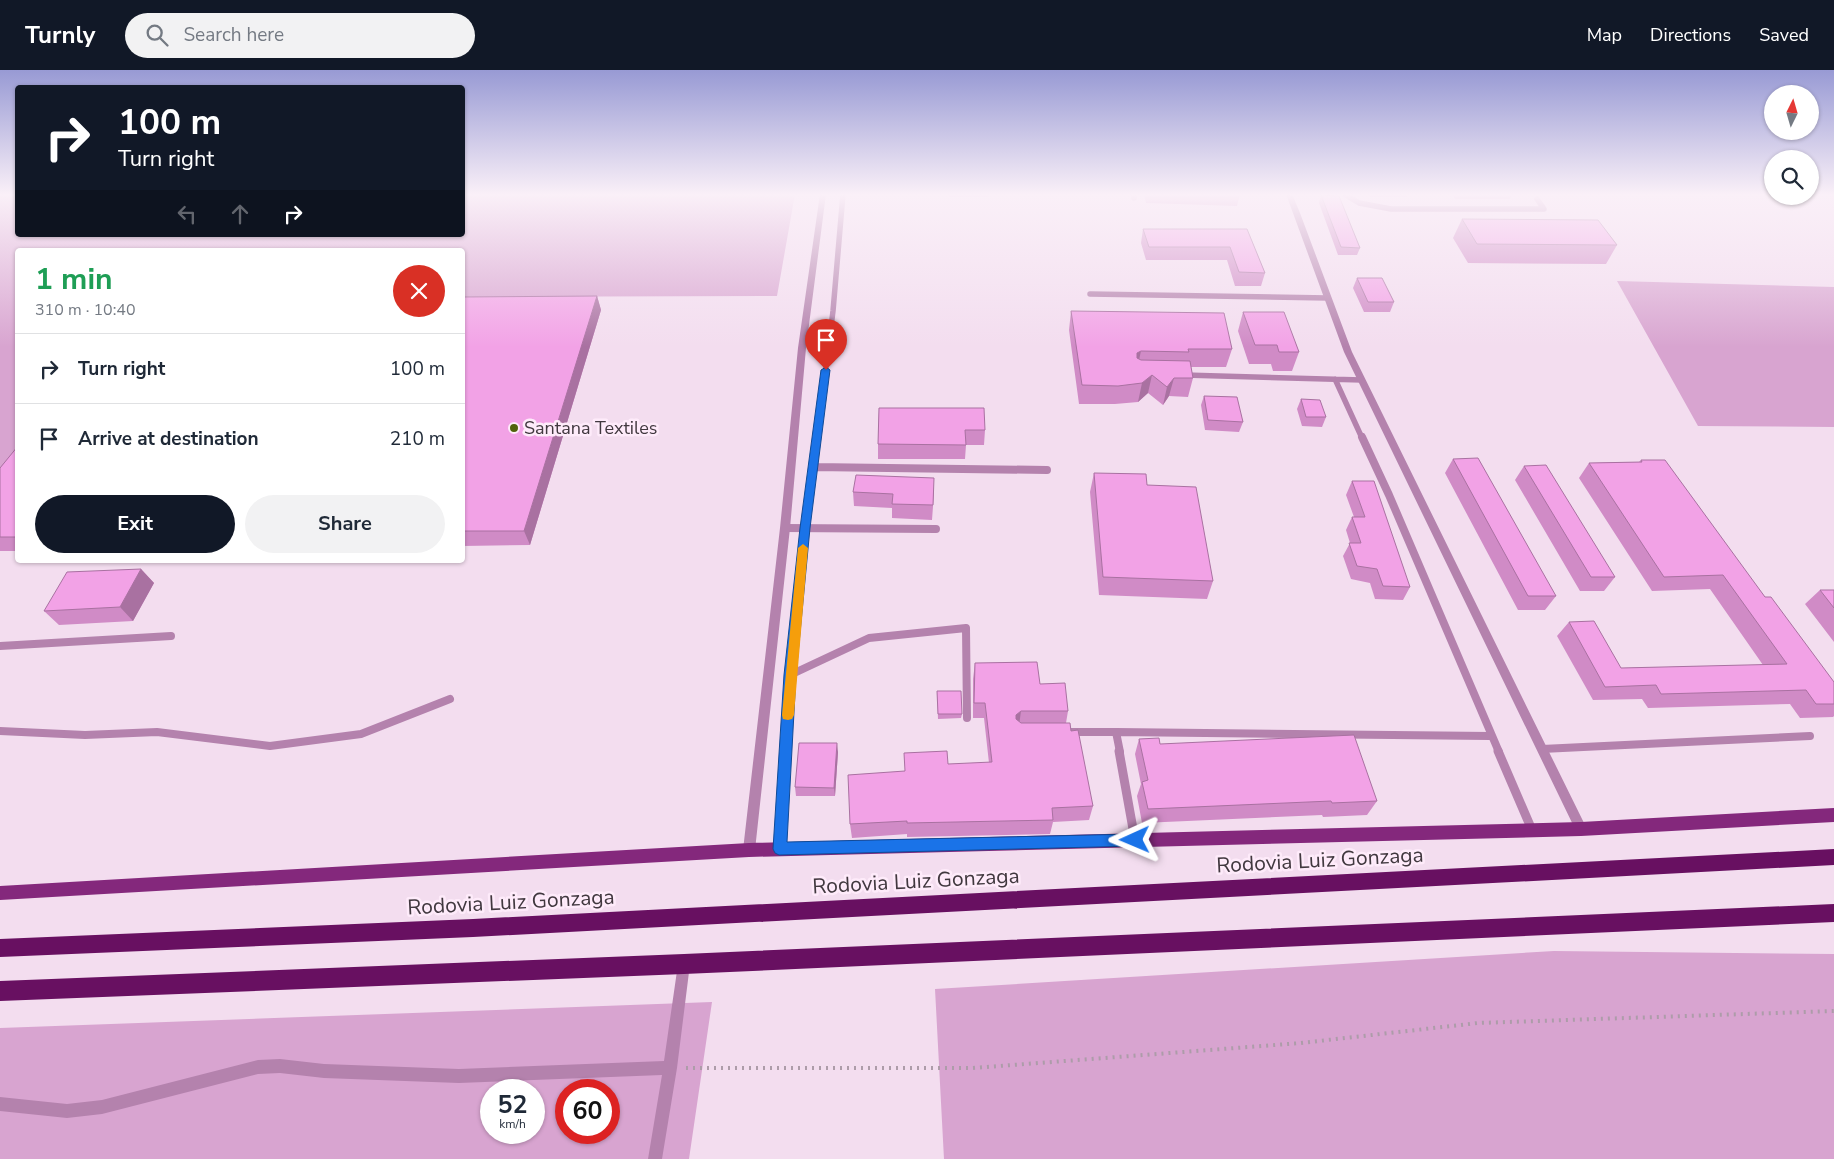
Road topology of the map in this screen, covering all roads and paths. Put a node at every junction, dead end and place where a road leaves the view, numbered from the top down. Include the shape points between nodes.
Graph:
1 (816, 245) edge
2 (839, 245) edge
3 (1309, 245) edge
4 (1090, 294) dead end
5 (1328, 298) junction
6 (1177, 375) edge
7 (1335, 379) junction
8 (1362, 380) junction
9 (814, 467) junction
10 (1047, 470) dead end
11 (785, 528) junction
12 (805, 528) junction
13 (936, 529) dead end
14 (171, 636) dead end
15 (0, 646) edge
16 (790, 675) junction
17 (450, 699) dead end
18 (967, 718) dead end
19 (0, 731) edge
20 (1058, 732) edge
21 (1116, 732) junction
22 (1490, 736) junction
23 (1810, 736) dead end
24 (1542, 749) junction
25 (1834, 815) edge
26 (1581, 829) junction
27 (1532, 830) junction
28 (1135, 840) junction
29 (779, 849) junction
30 (750, 850) junction
31 (1834, 857) edge
32 (0, 892) edge
33 (1834, 913) edge
34 (0, 948) edge
35 (684, 964) junction
36 (0, 991) edge
37 (1834, 1011) edge
38 (670, 1068) junction
39 (0, 1104) edge
40 (655, 1159) edge

1 - 11 street via 802,348
2 - 9 lane
3 - 5 street
4 - 5 lane
5 - 8 street
6 - 7 lane
7 - 8 lane
7 - 22 lane via 1393,504
8 - 24 street
9 - 10 lane
9 - 12 lane
11 - 12 lane
11 - 30 street
12 - 13 lane
12 - 16 lane
14 - 15 lane
16 - 18 lane via 869,638 966,628
16 - 29 lane
17 - 19 lane via 361,734 270,746 157,732 85,735
20 - 21 lane
21 - 22 lane
21 - 28 lane
22 - 27 lane
23 - 24 lane
24 - 26 street
25 - 26 main road
26 - 27 main road
27 - 28 main road
28 - 29 main road
29 - 30 main road
30 - 32 main road
31 - 34 highway, Rodovia Luiz Gonzaga via 474,928
33 - 35 highway
35 - 36 highway
35 - 38 street
37 - 38 path via 1478,1023 1301,1043 973,1068
38 - 39 street via 459,1076 258,1067 102,1107 68,1111
38 - 40 street

